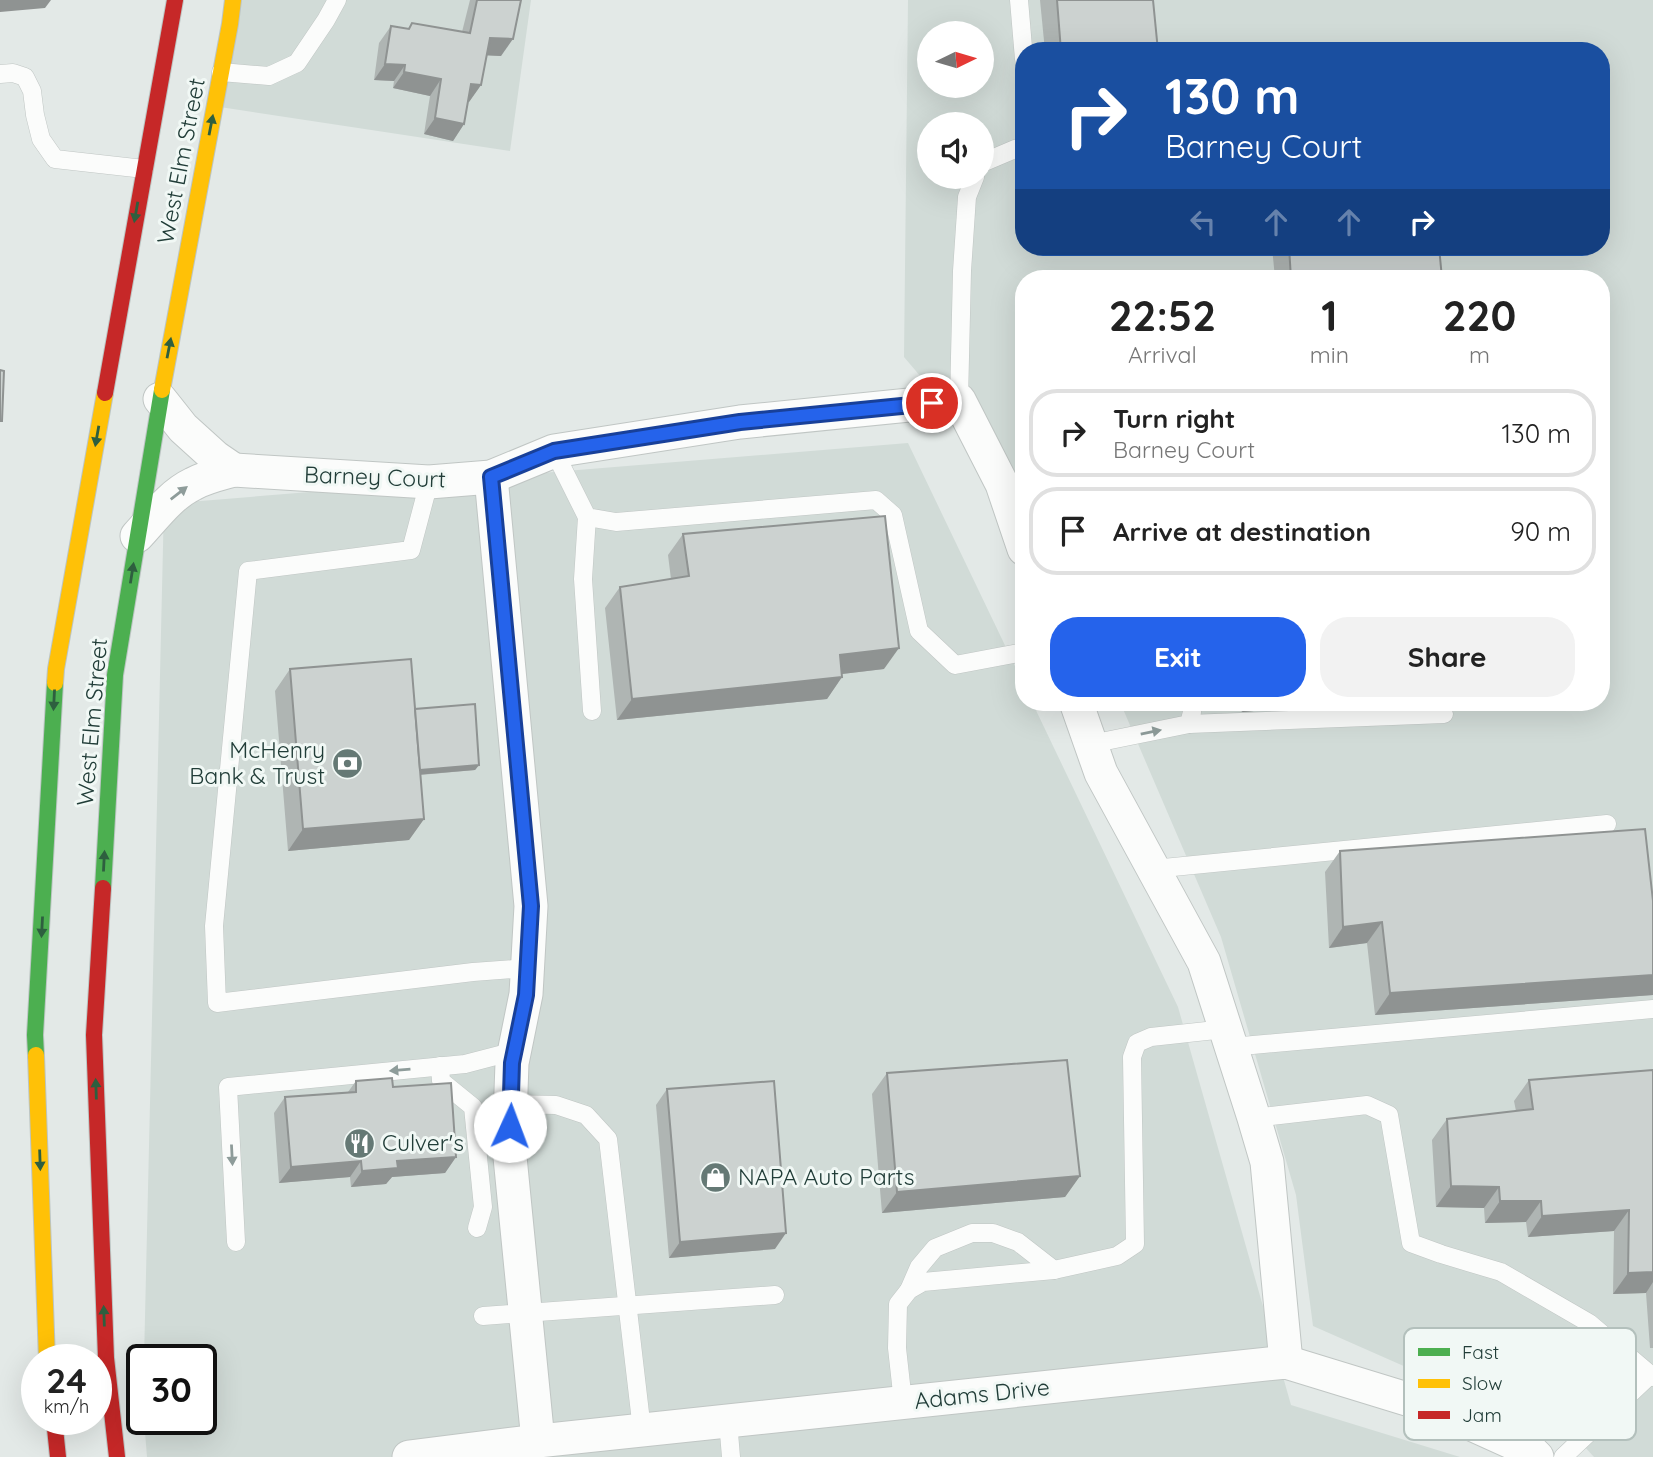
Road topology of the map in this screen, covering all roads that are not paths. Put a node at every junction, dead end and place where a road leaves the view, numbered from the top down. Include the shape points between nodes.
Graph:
1 (175, 0) edge
2 (233, 0) edge
3 (337, 0) edge
4 (1019, 0) edge
5 (1023, 42) edge
6 (221, 72) junction
7 (0, 74) edge
8 (1015, 149) edge
9 (994, 158) edge
10 (144, 169) junction
11 (970, 189) edge
12 (160, 399) junction
13 (959, 400) junction
14 (554, 451) junction
15 (234, 470) junction
16 (491, 477) junction
17 (429, 482) junction
18 (586, 517) junction
19 (1015, 522) edge
20 (137, 536) junction
21 (1015, 654) edge
22 (592, 711) dead end
23 (1079, 711) edge
24 (1192, 711) edge
25 (1444, 714) dead end
26 (1189, 724) junction
27 (1091, 744) junction
28 (1607, 824) dead end
29 (1153, 869) junction
30 (528, 968) junction
31 (1653, 1009) edge
32 (1228, 1038) junction
33 (515, 1051) junction
34 (440, 1066) junction
35 (511, 1104) junction
36 (1254, 1118) junction
37 (477, 1228) dead end
38 (236, 1241) dead end
39 (1054, 1270) junction
40 (909, 1290) junction
41 (775, 1294) dead end
42 (627, 1306) junction
43 (525, 1314) junction
44 (483, 1316) dead end
45 (1595, 1328) edge
46 (46, 1344) edge
47 (1286, 1362) junction
48 (1636, 1363) edge
49 (1652, 1376) edge
50 (1636, 1391) edge
51 (1404, 1398) edge
52 (903, 1402) junction
53 (728, 1421) junction
54 (642, 1430) junction
55 (56, 1435) edge
56 (1507, 1440) edge
57 (1582, 1440) edge
58 (538, 1441) junction
59 (58, 1457) edge
60 (117, 1457) edge
61 (409, 1457) edge
62 (731, 1457) edge
63 (1537, 1457) edge
64 (1563, 1457) edge

1 - 10 main road, West Elm Street
2 - 6 main road, West Elm Street
3 - 6 lane via 297,63 269,76
4 - 5 lane
12 -> 6 main road, West Elm Street
7 - 10 lane via 24,77 32,91 41,139 55,159
8 - 9 lane
10 -> 46 main road, West Elm Street via 56,669 35,1035
11 - 13 lane via 962,271
12 - 15 street via 183,428
12 - 20 main road, West Elm Street
13 - 14 street, Barney Court via 740,422
13 - 19 street via 1002,484
14 - 16 street, Barney Court
14 - 18 lane
15 - 17 street, Barney Court
20 -> 15 street, Barney Court via 181,490
16 - 17 street, Barney Court
16 - 30 street via 531,906
17 - 30 lane via 411,550 248,571 214,926 217,1003
18 - 21 lane via 616,522 876,500 893,515 919,631 955,665
18 - 22 lane via 583,579
60 -> 20 main road, West Elm Street via 106,1358 94,1035 115,675
23 - 27 street
24 - 26 lane
25 - 26 lane
27 -> 26 lane
27 - 29 street via 1101,773
28 - 29 lane
29 - 32 street via 1204,962
30 - 33 street
31 - 32 lane
32 - 36 street
32 - 39 lane via 1151,1037 1137,1043 1132,1057 1135,1244 1117,1256
33 - 34 lane
33 - 35 street
34 - 37 lane via 441,1081 472,1107 483,1207
34 -> 38 lane via 228,1087
35 - 42 lane via 556,1105 586,1115 608,1139
35 - 43 street via 509,1147
36 - 45 lane via 1367,1104 1389,1115 1411,1242 1501,1272
36 - 47 street via 1268,1162
39 - 40 lane via 923,1282
39 - 40 lane via 1018,1242 993,1233 972,1233 935,1248 919,1267
40 - 52 lane via 898,1304
41 - 42 lane
42 - 43 lane
42 - 54 lane
43 - 44 lane
43 - 58 street
47 - 51 street, Adams Drive
47 - 52 street, Adams Drive
48 - 49 lane
49 - 50 lane
52 - 53 street, Adams Drive
53 - 54 street, Adams Drive
53 - 62 lane
54 - 58 street, Adams Drive
55 - 59 main road
56 - 63 street, Adams Drive
57 - 64 lane
58 - 61 street, Adams Drive

